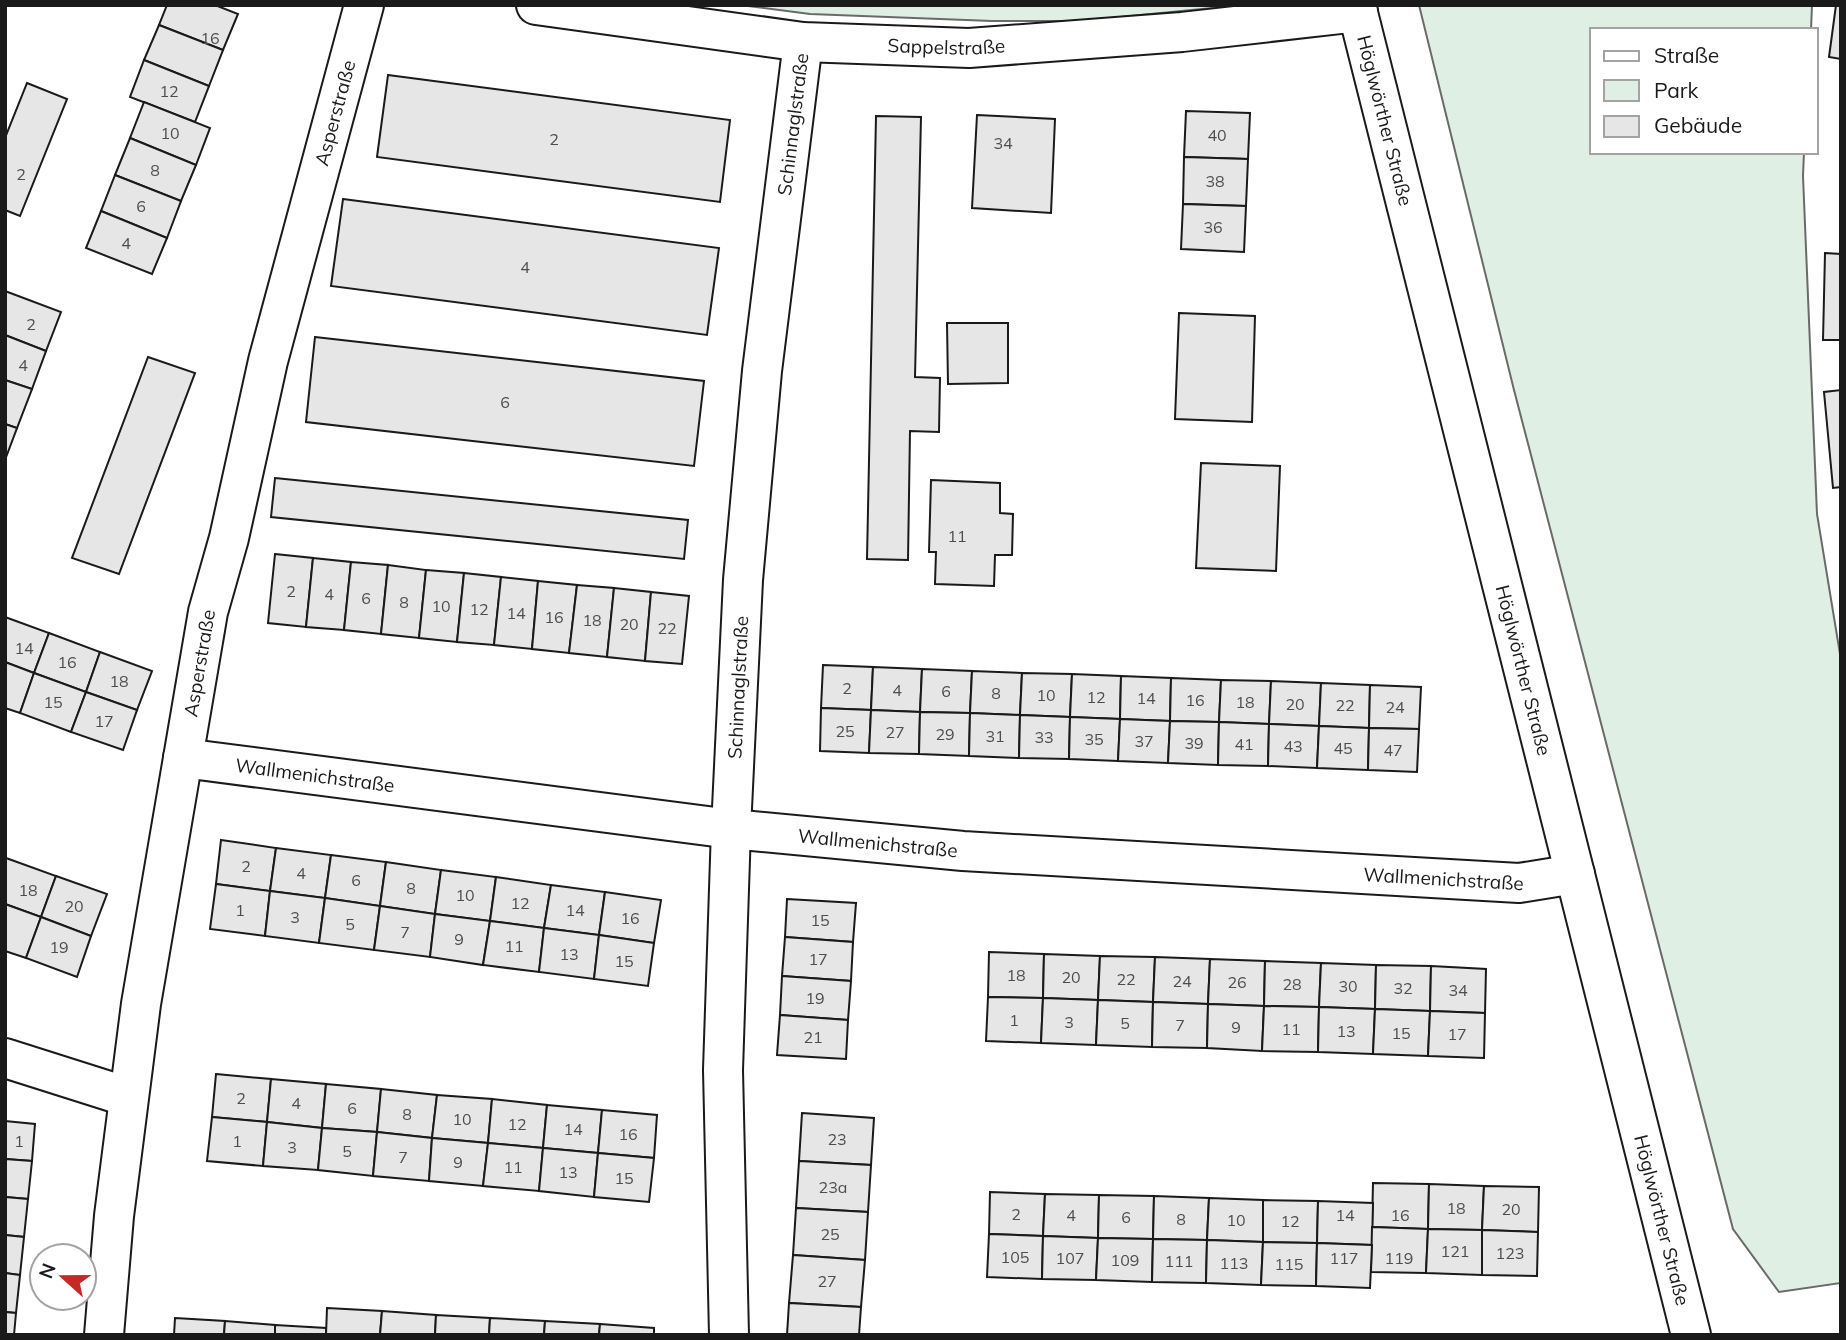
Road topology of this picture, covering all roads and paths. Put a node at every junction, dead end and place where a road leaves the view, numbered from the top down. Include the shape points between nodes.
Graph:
1 (364, 5) edge
2 (536, 5) edge
3 (1357, 9) edge
4 (803, 43) junction
5 (183, 758) junction
6 (731, 829) junction
7 (1575, 874) junction
8 (5, 1058) edge
9 (128, 1097) junction
10 (104, 1335) edge
11 (729, 1335) edge
12 (1691, 1335) edge

1 - 5 street, Asperstraße via 268,361 208,612
2 - 4 street, Sappelstraße
3 - 4 street, Sappelstraße via 1182,32 969,48
3 - 7 street, Höglwörther Straße
4 - 6 street, Schinnaglstraße via 748,503
5 - 6 street, Wallmenichstraße
5 - 9 street, Asperstraße
6 - 7 street, Wallmenichstraße via 963,851 1520,883
6 - 11 street, Schinnaglstraße via 723,1102
7 - 12 street, Höglwörther Straße
8 - 9 street
9 - 10 street, Asperstraße

